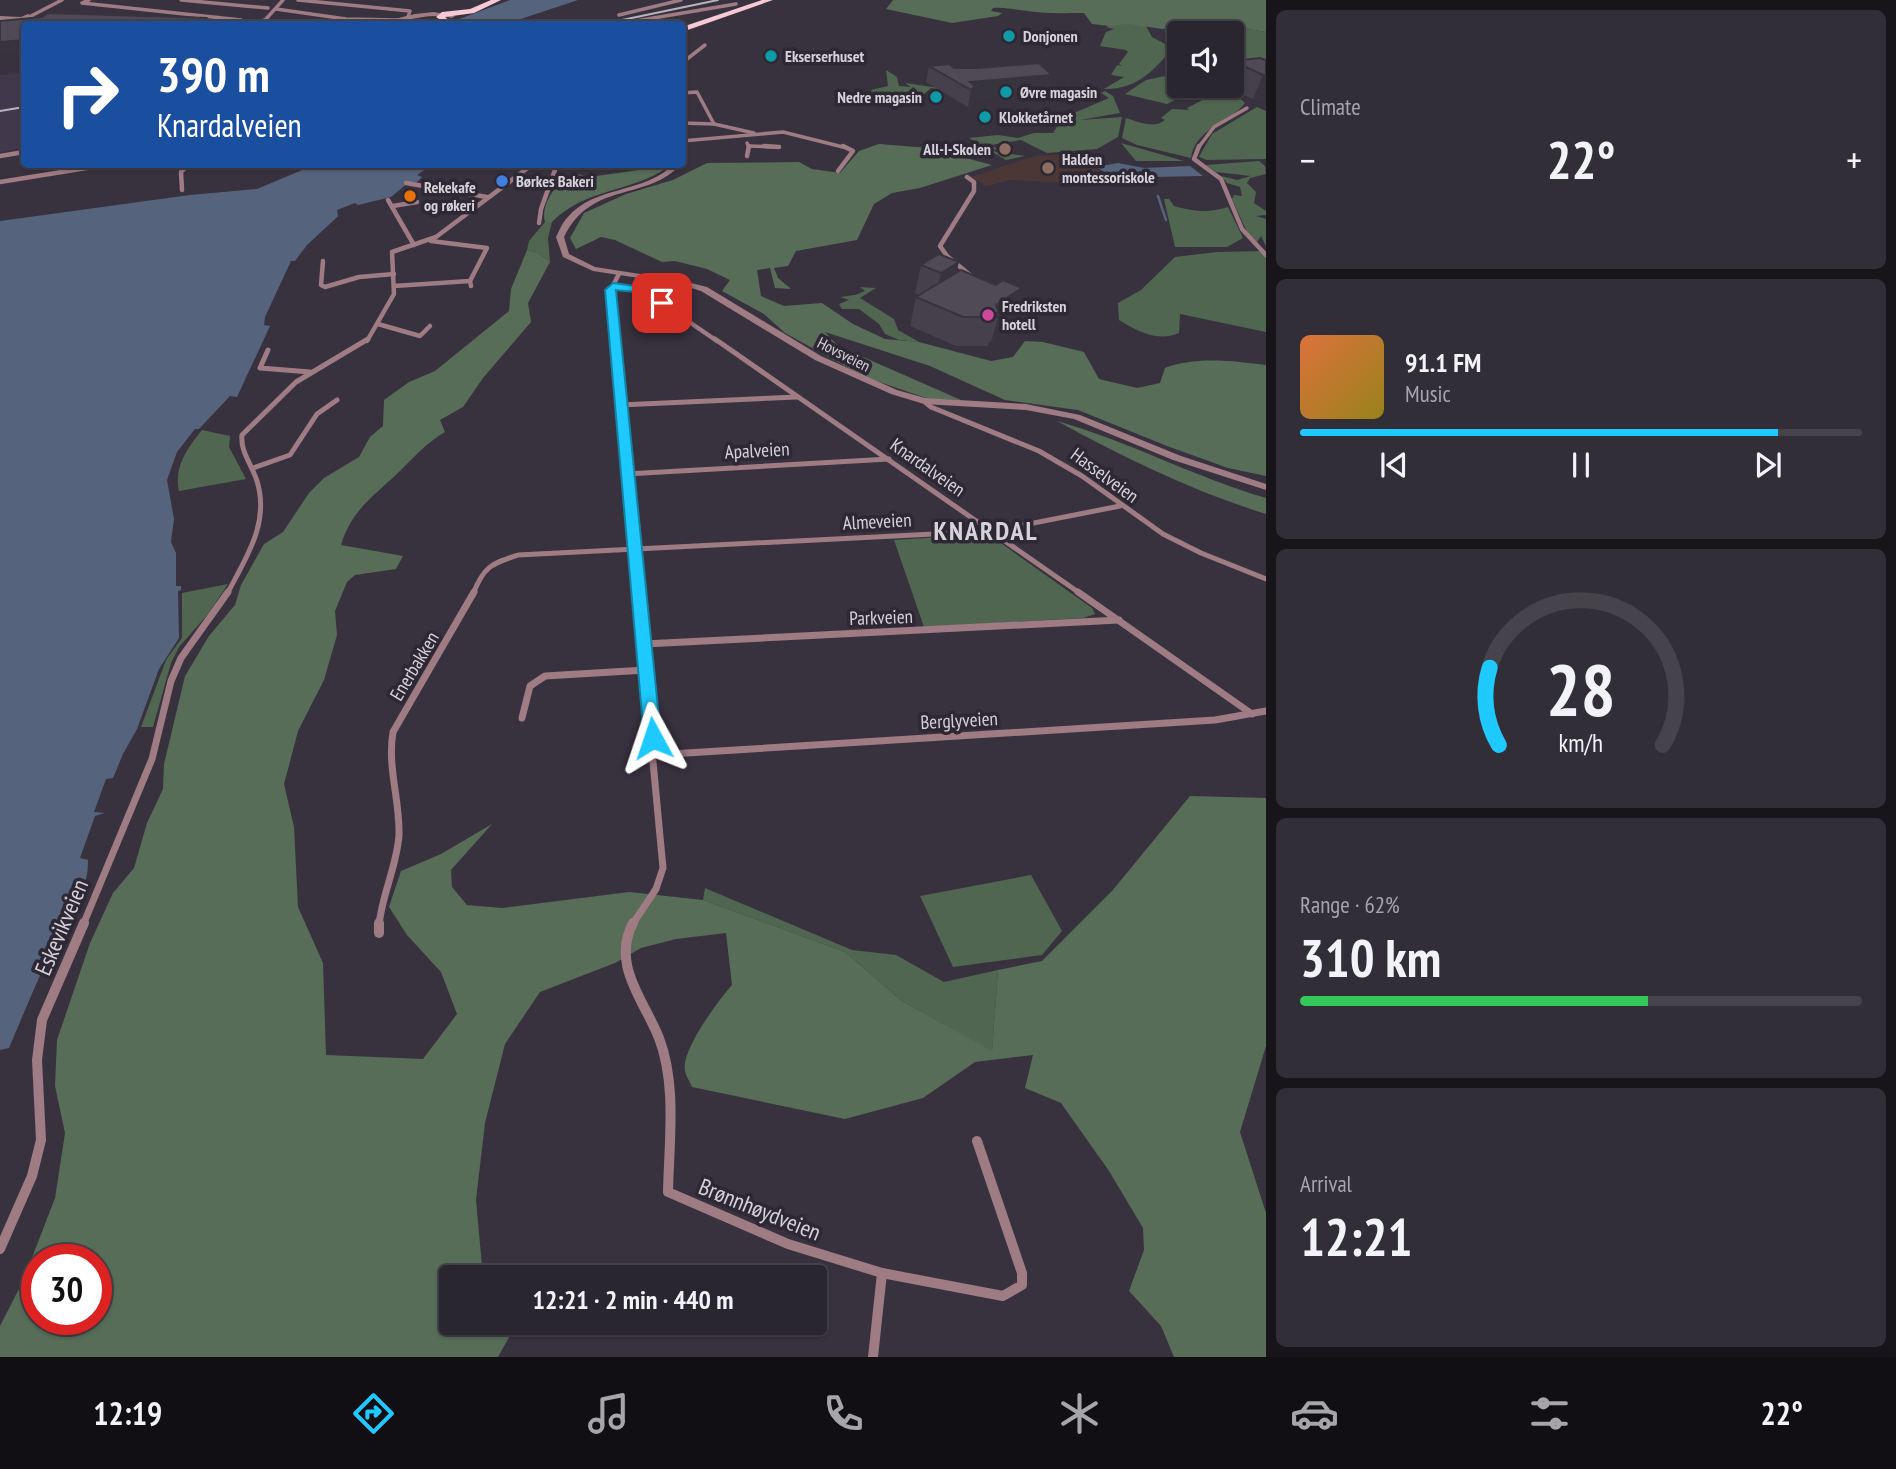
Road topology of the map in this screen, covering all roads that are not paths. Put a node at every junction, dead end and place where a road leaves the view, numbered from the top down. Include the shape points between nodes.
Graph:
1 (62, 0) edge
2 (89, 0) edge
3 (181, 0) edge
4 (284, 0) edge
5 (298, 0) edge
6 (497, 0) edge
7 (681, 0) edge
8 (769, 0) edge
9 (736, 4) dead end
10 (268, 8) dead end
11 (276, 9) junction
12 (0, 18) edge
13 (19, 18) joint
14 (33, 18) junction
15 (408, 18) junction
16 (266, 19) joint
17 (346, 19) junction
18 (46, 20) edge
19 (240, 20) dead end
20 (398, 20) junction
21 (451, 20) edge
22 (26, 21) edge
23 (262, 21) edge
24 (344, 21) edge
25 (393, 21) edge
26 (632, 21) joint
27 (21, 22) edge
28 (686, 29) edge
29 (705, 45) dead end
30 (686, 59) edge
31 (686, 93) edge
32 (1247, 108) dead end
33 (686, 123) edge
34 (715, 124) junction
35 (759, 134) junction
36 (742, 136) junction
37 (686, 141) edge
38 (749, 146) junction
39 (779, 147) dead end
40 (21, 152) edge
41 (0, 156) edge
42 (747, 156) dead end
43 (88, 168) edge
44 (184, 168) edge
45 (527, 168) edge
46 (554, 168) edge
47 (674, 168) edge
48 (838, 170) dead end
49 (967, 177) dead end
50 (0, 183) edge
51 (406, 183) dead end
52 (182, 190) dead end
53 (487, 197) junction
54 (388, 200) dead end
55 (417, 202) dead end
56 (393, 206) junction
57 (539, 223) dead end
58 (430, 241) junction
59 (414, 245) junction
60 (1266, 255) edge
61 (323, 261) dead end
62 (394, 274) junction
63 (619, 274) junction
64 (394, 286) junction
65 (613, 286) junction
66 (986, 288) edge
67 (378, 324) junction
68 (430, 326) dead end
69 (268, 350) dead end
70 (311, 372) junction
71 (797, 397) junction
72 (337, 400) dead end
73 (923, 401) junction
74 (620, 405) junction
75 (890, 459) junction
76 (253, 467) junction
77 (626, 474) junction
78 (1266, 486) edge
79 (1120, 506) junction
80 (993, 531) junction
81 (635, 551) junction
82 (1266, 579) edge
83 (1119, 620) junction
84 (644, 643) junction
85 (646, 670) junction
86 (1266, 711) edge
87 (1252, 714) junction
88 (522, 718) dead end
89 (654, 755) junction
90 (379, 933) dead end
91 (977, 1141) dead end
92 (0, 1249) edge
93 (882, 1273) junction
94 (873, 1357) edge

1 - 14 street
2 - 19 street via 82,3
3 - 10 street
4 - 11 street
5 - 15 street via 410,10
6 - 21 main road
7 - 26 street via 619,15
8 - 28 main road
9 - 26 street
11 - 16 street
11 - 17 street
12 - 13 street
13 - 27 street
14 - 18 street
14 - 22 street
15 - 20 street
15 - 21 street
16 - 23 street
17 - 20 street
17 - 24 street
20 - 21 street
20 - 25 street
29 - 30 street
31 - 34 street via 697,92
32 - 60 street via 1206,133 1194,159 1221,179 1242,229
33 - 34 street
34 - 35 street
35 - 36 street
35 - 48 street via 793,133 847,147 853,151
36 - 37 street
36 - 38 street
38 - 39 street
38 - 42 street
40 - 41 street
43 - 50 street
44 - 52 street
45 - 53 street
46 - 57 street via 554,178 540,205
47 - 63 street, Hovsveien via 602,197 565,223 560,243 566,255 593,269
49 - 66 street via 974,183 974,191 940,246
51 - 53 street
53 - 58 street
54 - 56 street
55 - 56 street
56 - 59 street
58 - 59 street
58 - 64 street via 487,248 470,283
59 - 62 street via 392,252
61 - 62 street via 321,285 326,287 348,279
62 - 64 street
63 - 65 street
63 - 73 street, Hovsveien via 704,289 841,370
64 - 67 street
65 - 71 street, Knardalveien via 650,295
65 - 74 street via 610,297
67 - 68 street via 420,335
67 - 70 street via 367,342
69 - 70 street via 260,368
70 - 76 street, Eskevikveien via 283,393 243,435 241,445
71 - 74 street
71 - 75 street, Knardalveien
72 - 76 street via 317,414 290,455
73 - 78 street, Hovsveien via 1026,407 1077,417 1188,462
73 - 79 street, Hasselveien via 1052,457
74 - 77 street
75 - 77 street, Apalveien
75 - 80 street, Knardalveien
76 - 92 street, Eskevikveien via 260,490 256,539 226,595 181,658 144,780 42,1020 37,1060 40,1140 32,1176
77 - 81 street
79 - 80 street, Almeveien
79 - 82 street, Hasselveien via 1164,535
80 - 81 street, Almeveien
80 - 83 street, Knardalveien
81 - 84 street
81 - 90 street, Enerbakken via 518,555 491,564 480,576 464,612 393,732 399,831 391,884 378,914
83 - 84 street, Parkveien
83 - 87 street, Knardalveien
84 - 85 street
85 - 88 street via 545,676 530,686
85 - 89 street
86 - 87 street, Berglyveien
87 - 89 street, Berglyveien
89 - 93 street, Brønnhøydveien via 662,880 636,914 625,956 657,1033 666,1069 668,1192 788,1244
91 - 93 street, Brønnhøydveien via 1023,1273 1022,1285 1003,1296
93 - 94 street

